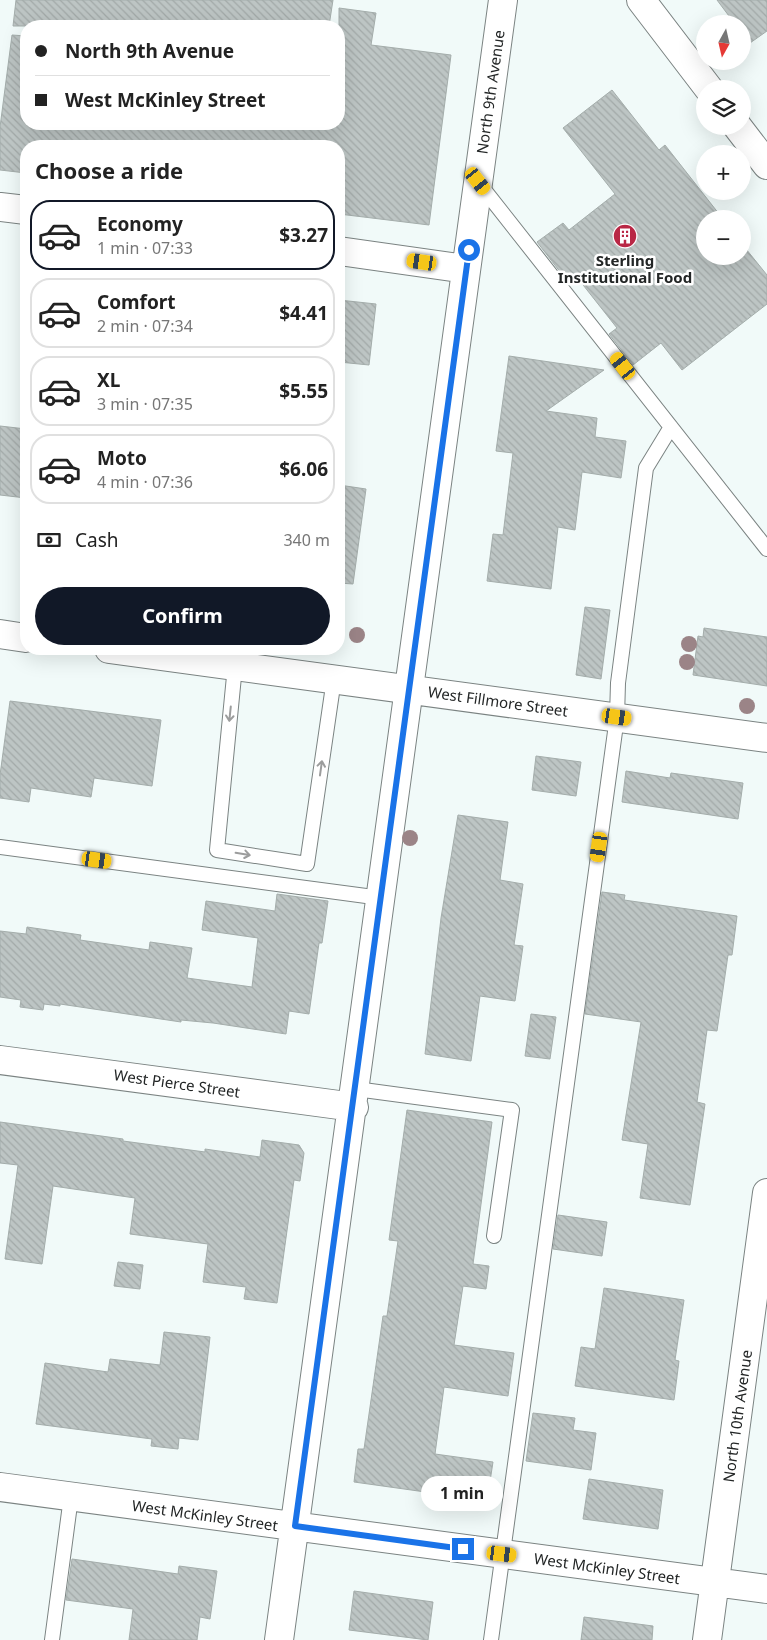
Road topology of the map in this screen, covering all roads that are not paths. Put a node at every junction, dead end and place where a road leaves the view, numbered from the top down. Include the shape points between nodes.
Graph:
1 (503, 0) edge
2 (641, 0) edge
3 (702, 80) edge
4 (744, 135) edge
5 (767, 165) edge
6 (478, 181) junction
7 (0, 207) edge
8 (20, 209) edge
9 (345, 252) edge
10 (466, 268) junction
11 (671, 427) junction
12 (767, 549) edge
13 (0, 634) edge
14 (20, 637) edge
15 (153, 655) edge
16 (235, 666) junction
17 (334, 679) junction
18 (409, 689) junction
19 (617, 717) junction
20 (767, 738) edge
21 (0, 847) edge
22 (381, 898) junction
23 (0, 1060) edge
24 (355, 1098) junction
25 (767, 1193) edge
26 (494, 1236) dead end
27 (0, 1488) edge
28 (71, 1497) junction
29 (295, 1526) junction
30 (502, 1554) junction
31 (715, 1582) junction
32 (767, 1589) edge
33 (52, 1640) edge
34 (279, 1640) edge
35 (491, 1640) edge
36 (707, 1640) edge

1 - 6 street, North 9th Avenue
2 - 3 street
4 - 5 street
6 - 10 street, North 9th Avenue
6 - 11 lane
7 - 8 street
9 - 10 street
10 - 18 street, North 9th Avenue
11 - 12 lane
11 - 19 lane via 646,468 618,683
13 - 14 street
15 - 16 street, West Fillmore Street
16 - 17 street, West Fillmore Street
16 -> 17 lane via 217,850 307,864
17 - 18 street, West Fillmore Street
18 - 19 street, West Fillmore Street
18 - 22 street, North 9th Avenue
19 - 20 street, West Fillmore Street
19 - 30 lane
21 - 22 lane
22 - 24 street, North 9th Avenue
23 - 24 street, West Pierce Street
24 - 26 lane via 512,1110
24 - 29 street, North 9th Avenue
25 - 31 street, North 10th Avenue
27 - 28 street, West McKinley Street
28 - 29 street, West McKinley Street
28 - 33 lane
29 - 30 street, West McKinley Street
29 - 34 street, North 9th Avenue
30 - 31 street, West McKinley Street
30 - 35 lane
31 - 32 street, West McKinley Street
31 - 36 street, North 10th Avenue

